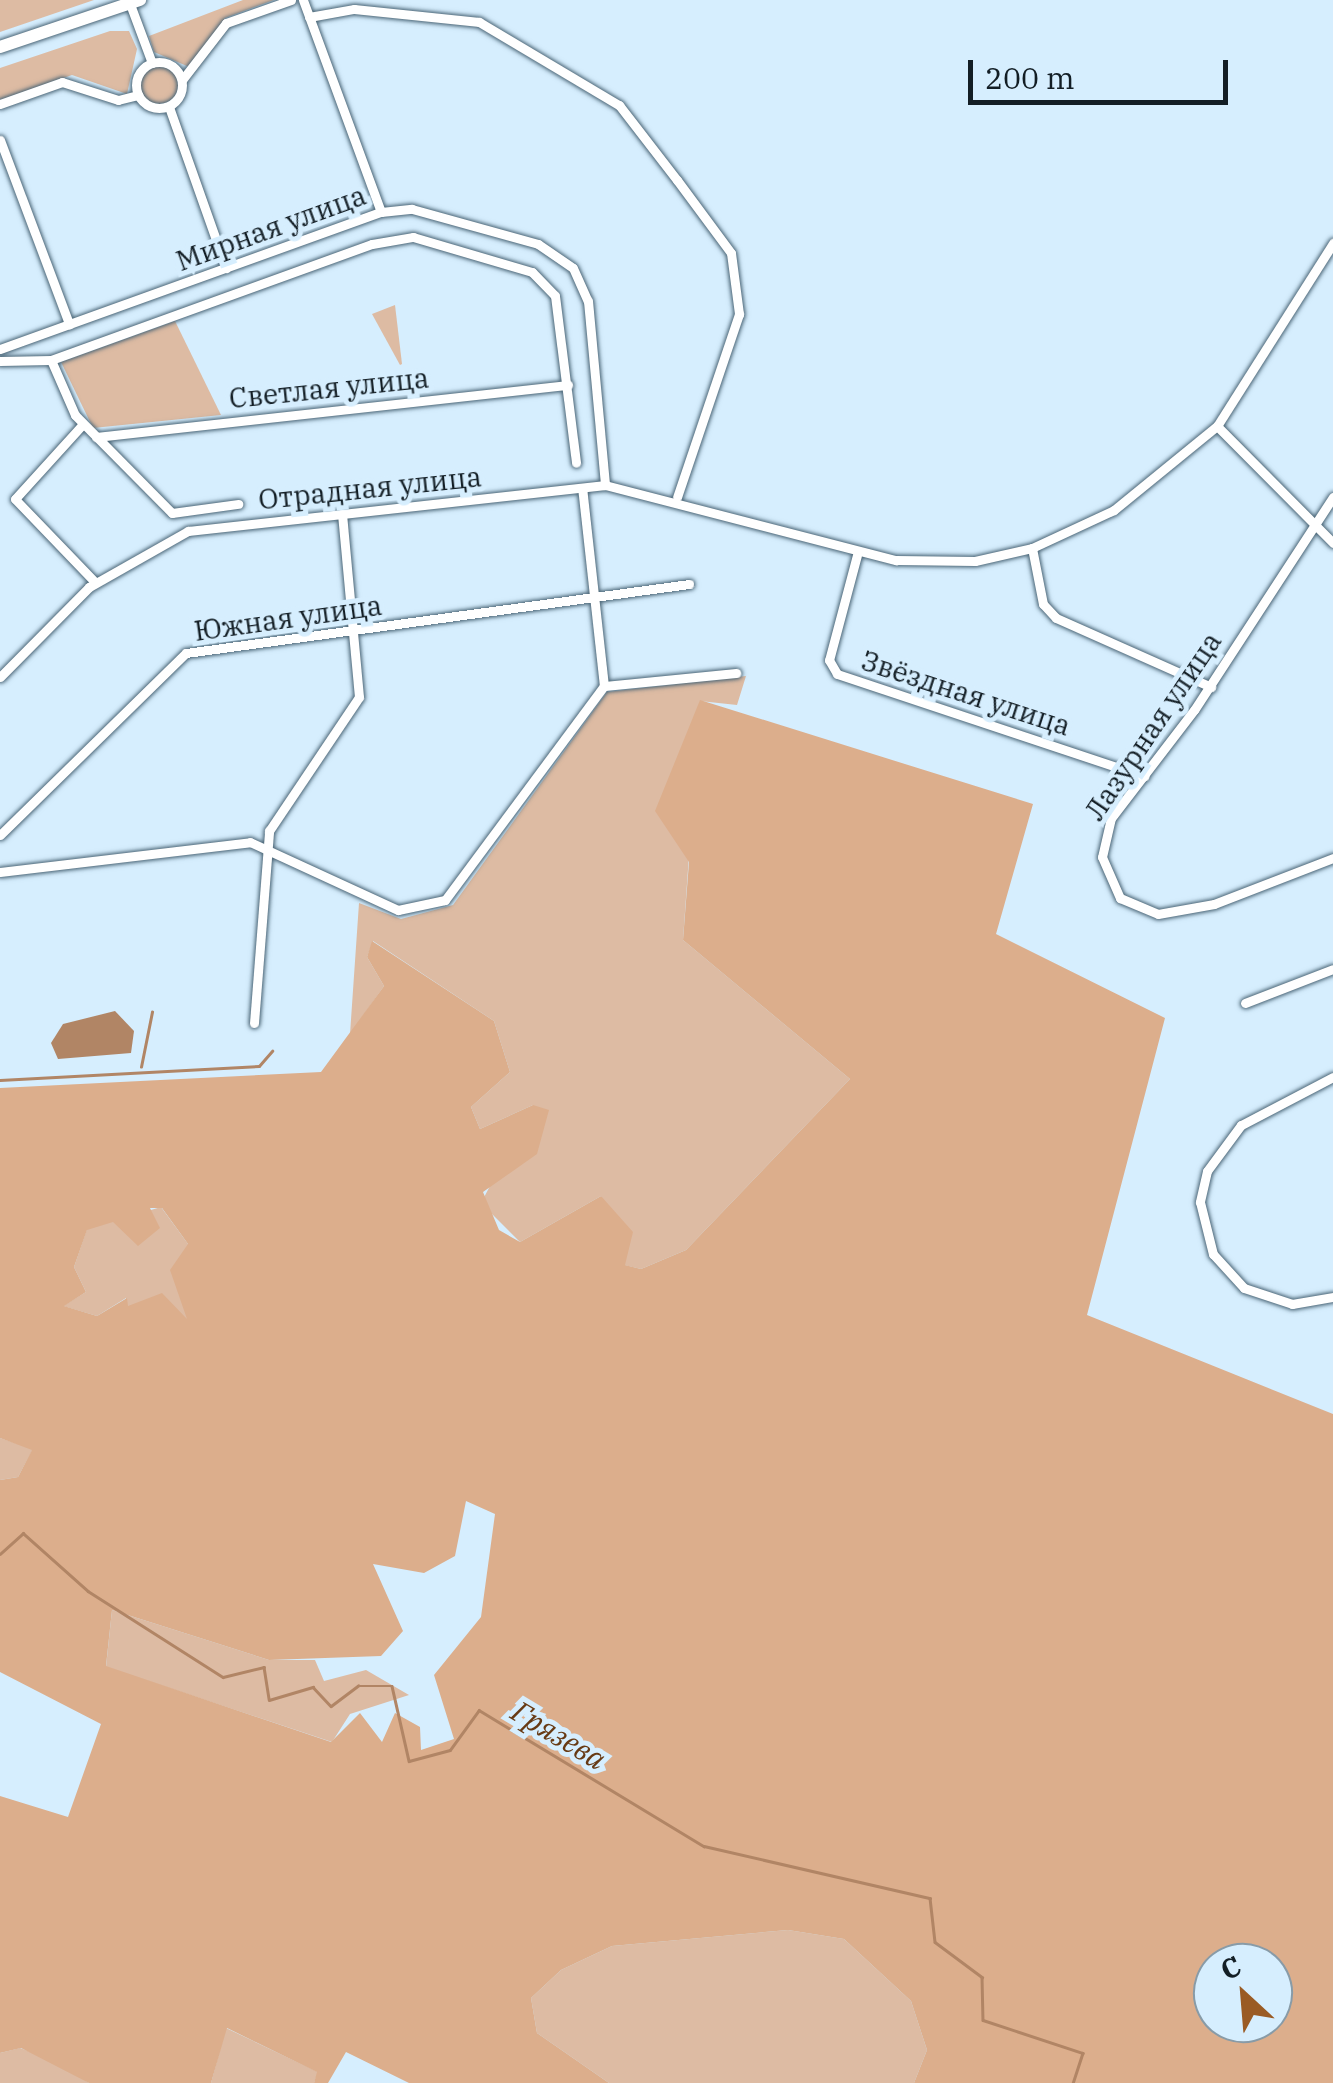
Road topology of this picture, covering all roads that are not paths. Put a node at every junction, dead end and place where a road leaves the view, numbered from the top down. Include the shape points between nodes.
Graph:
1 (291, 0) edge
2 (303, 0) edge
3 (135, 2) edge
4 (309, 17) junction
5 (0, 47) edge
6 (152, 64) junction
7 (182, 80) junction
8 (138, 95) junction
9 (0, 104) edge
10 (169, 107) junction
11 (0, 140) edge
12 (381, 212) junction
13 (1333, 243) edge
14 (1330, 258) edge
15 (226, 268) junction
16 (70, 324) junction
17 (0, 349) edge
18 (51, 360) junction
19 (0, 361) edge
20 (568, 386) junction
21 (84, 424) junction
22 (1217, 426) junction
23 (96, 437) junction
24 (576, 462) dead end
25 (605, 486) junction
26 (582, 488) junction
27 (678, 497) junction
28 (1333, 497) edge
29 (238, 504) dead end
30 (342, 514) junction
31 (1312, 519) junction
32 (1333, 543) edge
33 (1032, 548) junction
34 (857, 555) junction
35 (95, 582) junction
36 (689, 584) dead end
37 (594, 600) junction
38 (352, 631) junction
39 (736, 673) dead end
40 (0, 678) edge
41 (604, 686) junction
42 (1210, 687) junction
43 (1144, 776) junction
44 (0, 835) edge
45 (266, 844) junction
46 (1333, 858) edge
47 (0, 872) edge
48 (1333, 969) edge
49 (1245, 1002) dead end
50 (254, 1023) dead end
51 (1333, 1077) edge
52 (1333, 1297) edge

1 - 7 street via 226,23
2 - 4 street
3 - 5 street
3 - 6 street
4 - 12 street
4 - 27 street via 354,9 479,22 619,105 657,154 731,253 739,314
6 - 7 street via 170,65
6 - 8 street via 139,74
7 - 10 street
8 - 9 street via 118,100 62,82
8 - 10 street
10 - 15 street
11 - 16 street
12 - 15 street, Мирная улица
12 - 25 street, Мирная улица via 412,210 538,244 573,268 588,301
13 - 14 street, Отрадная улица
14 - 22 street, Отрадная улица
15 - 16 street, Мирная улица
16 - 17 street, Мирная улица
18 - 19 street, Мирная улица
18 - 20 street, Мирная улица via 372,244 413,238 546,284 561,312
18 - 21 street
20 - 23 street, Светлая улица
20 - 24 street, Мирная улица
21 - 23 street
21 - 35 street via 15,498
22 - 31 street
22 - 33 street, Отрадная улица via 1114,510
23 - 29 street via 172,513
25 - 26 street, Отрадная улица
25 - 27 street, Отрадная улица
26 - 30 street, Отрадная улица
26 - 37 street
27 - 34 street, Отрадная улица
28 - 31 street, Лазурная улица
30 - 35 street, Отрадная улица via 188,531
30 - 38 street
31 - 32 street
31 - 42 street, Лазурная улица
33 - 34 street, Отрадная улица via 932,564
33 - 42 street via 1043,604 1056,618
34 - 43 street, Звёздная улица via 829,660 837,674
35 - 40 street, Отрадная улица
36 - 37 street, Южная улица
37 - 38 street, Южная улица
37 - 41 street
38 - 44 street, Южная улица via 186,652
38 - 45 street via 357,706
39 - 41 street
41 - 45 street via 451,896 398,910
42 - 43 street, Лазурная улица
43 - 46 street, Лазурная улица via 1102,842 1112,887 1142,911 1214,904
45 - 47 street
45 - 50 street
48 - 49 street
51 - 52 street via 1241,1124 1207,1171 1200,1202 1213,1254 1244,1288 1292,1304

